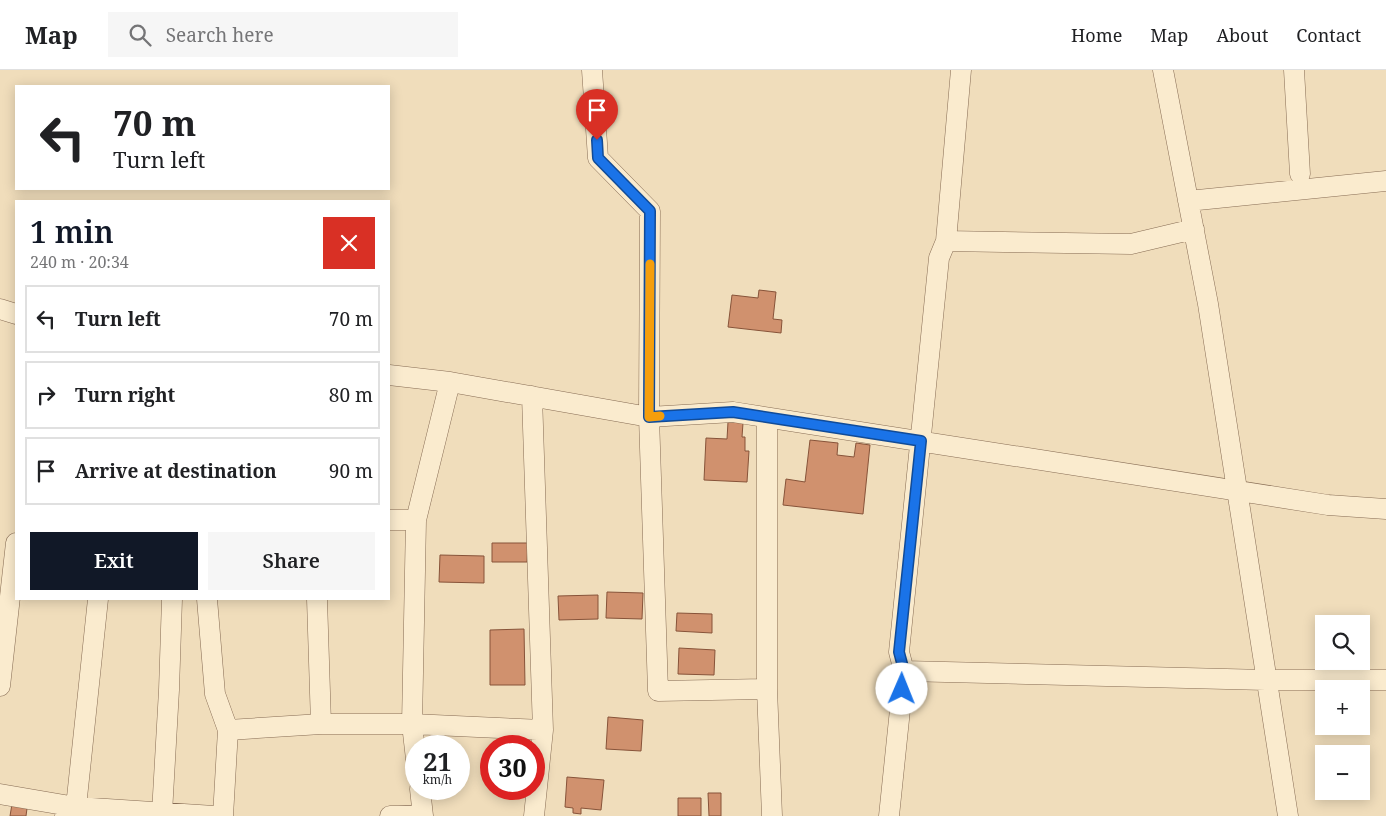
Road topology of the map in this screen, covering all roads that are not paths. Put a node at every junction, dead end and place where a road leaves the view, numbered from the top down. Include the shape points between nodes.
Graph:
1 (592, 70) edge
2 (961, 70) edge
3 (1163, 70) edge
4 (1294, 70) edge
5 (1300, 174) dead end
6 (1386, 181) edge
7 (1188, 202) junction
8 (1194, 229) junction
9 (946, 241) junction
10 (0, 309) edge
11 (15, 314) edge
12 (390, 375) edge
13 (450, 382) junction
14 (532, 396) junction
15 (649, 417) junction
16 (767, 418) junction
17 (921, 441) junction
18 (1237, 491) junction
19 (1386, 509) edge
20 (390, 520) edge
21 (416, 520) junction
22 (15, 552) edge
23 (98, 600) edge
24 (172, 600) edge
25 (207, 600) edge
26 (317, 600) edge
27 (904, 671) junction
28 (1266, 680) junction
29 (1386, 680) edge
30 (0, 686) edge
31 (767, 689) junction
32 (321, 724) junction
33 (412, 724) junction
34 (228, 730) junction
35 (543, 730) junction
36 (413, 735) edge
37 (0, 794) edge
38 (421, 800) edge
39 (71, 811) edge
40 (161, 814) edge
41 (214, 816) edge
42 (223, 816) edge
43 (390, 816) edge
44 (423, 816) edge
45 (534, 816) edge
46 (772, 816) edge
47 (889, 816) edge
48 (1288, 816) edge

1 - 15 street via 598,158 650,211
2 - 9 street
3 - 7 street
4 - 5 street
6 - 7 street
7 - 8 street
8 - 9 street via 1131,244
8 - 18 street
9 - 17 street via 939,258
10 - 11 street
12 - 13 street
13 - 14 street
13 - 21 street
14 - 15 street
14 - 35 street
15 - 16 street via 733,412
15 - 31 street via 658,691
16 - 17 street
16 - 31 street
17 - 18 street
17 - 27 street via 899,652
18 - 19 street via 1328,505
18 - 28 street
20 - 21 street
21 - 33 street
22 - 30 street
23 - 39 street
24 - 40 street
25 - 34 street via 215,694
26 - 32 street
27 - 28 street
27 - 47 street
28 - 29 street
28 - 48 street
31 - 46 street
32 - 33 street
32 - 34 street
33 - 35 street
33 - 36 street
34 - 42 street
35 - 45 street
37 - 39 street
38 - 44 street
39 - 40 street
40 - 41 street
43 - 44 street

